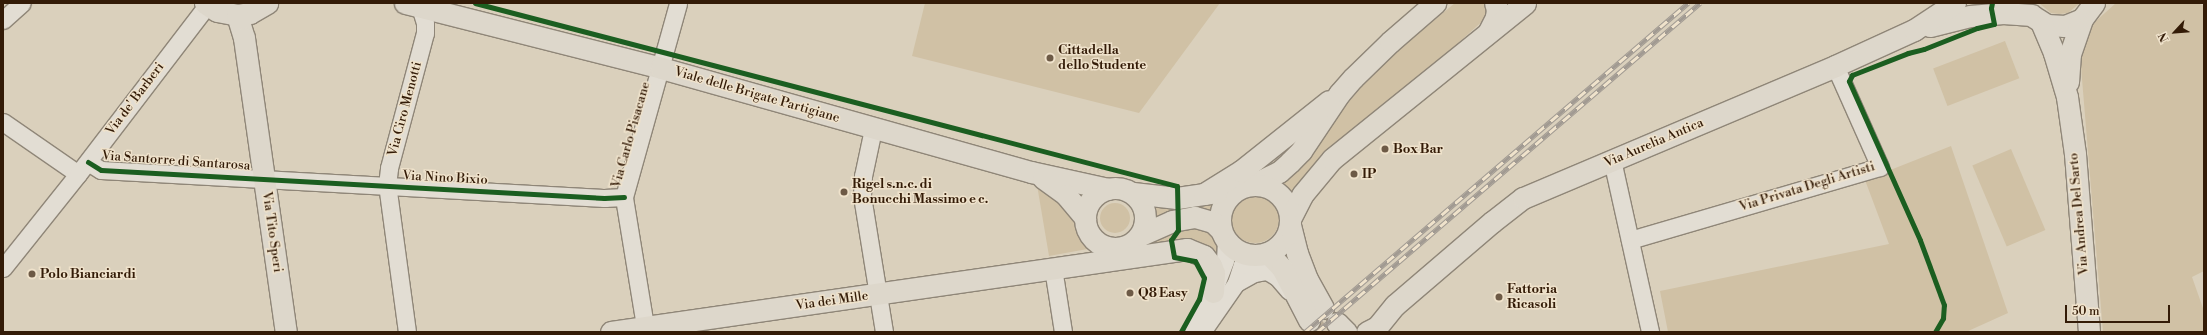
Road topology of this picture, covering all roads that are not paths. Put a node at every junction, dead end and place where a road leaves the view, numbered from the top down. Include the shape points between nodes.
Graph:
1 (22, 3) edge
2 (267, 3) edge
3 (678, 3) edge
4 (1435, 3) edge
5 (1495, 3) edge
6 (1525, 3) edge
7 (1955, 3) edge
8 (206, 4) edge
9 (413, 5) edge
10 (2091, 9) edge
11 (2033, 13) edge
12 (237, 15) junction
13 (3, 20) edge
14 (1914, 30) junction
15 (1489, 31) junction
16 (1835, 66) junction
17 (661, 68) junction
18 (1339, 94) junction
19 (2067, 97) junction
20 (3, 122) edge
21 (873, 128) junction
22 (1612, 160) junction
23 (83, 168) junction
24 (1036, 173) junction
25 (264, 178) junction
26 (387, 185) junction
27 (1245, 187) junction
28 (1108, 189) junction
29 (1133, 193) junction
30 (1204, 194) junction
31 (624, 197) junction
32 (1085, 218) junction
33 (1290, 222) junction
34 (1141, 235) junction
35 (1223, 235) junction
36 (1630, 240) junction
37 (1106, 247) junction
38 (1260, 254) junction
39 (3, 268) edge
40 (1055, 268) junction
41 (1236, 283) junction
42 (1414, 289) junction
43 (1213, 292) junction
44 (878, 294) junction
45 (1296, 298) junction
46 (646, 329) edge
47 (286, 332) edge
48 (407, 332) edge
49 (611, 332) edge
50 (884, 332) edge
51 (1063, 332) edge
52 (1193, 332) edge
53 (1202, 332) edge
54 (1367, 332) edge
55 (1392, 332) edge
56 (1650, 332) edge
57 (2089, 332) edge

1 - 13 street
2 - 12 main road via 250,12
3 - 17 street, Via Carlo Pisacane
4 - 18 main road via 1390,42
5 - 15 main road via 1496,17
6 - 15 main road
7 - 14 main road, Via Aurelia Antica
8 - 12 main road via 226,14
8 - 23 street, Via de' Barberi
9 - 17 main road, Viale delle Brigate Partigiane
9 - 26 street, Via Ciro Menotti via 425,23 425,33 388,168
10 - 11 main road, Via Aurelia Antica via 2065,26 2053,26
10 - 19 main road, Via Andrea Del Sarto via 2070,54
11 - 14 main road, Via Aurelia Antica via 1970,16
11 - 19 main road, Via Andrea Del Sarto via 2054,54
12 - 25 main road, Via Tito Speri via 244,38
14 - 16 main road, Via Aurelia Antica
15 - 33 main road via 1328,162 1302,195
16 - 22 main road, Via Aurelia Antica
16 - 36 street, Via Privata Degli Artisti via 1880,167
17 - 21 main road, Viale delle Brigate Partigiane
17 - 31 street, Via Carlo Pisacane
18 - 27 main road via 1301,151 1279,172
18 - 30 main road via 1241,171
19 - 57 main road, Via Andrea Del Sarto via 2075,154
20 - 23 street, Via Santorre di Santarosa
21 - 24 main road, Viale delle Brigate Partigiane
21 - 44 street via 863,176 862,196
22 - 36 street
22 - 42 main road, Via Aurelia Antica via 1523,198
23 - 25 street, Via Santorre di Santarosa
23 - 39 street, Via de' Barberi
24 - 28 main road, Viale delle Brigate Partigiane
24 - 32 main road via 1066,195
25 - 26 street, Via Nino Bixio
25 - 47 main road, Via Tito Speri
26 - 31 street, Via Nino Bixio via 604,198
26 - 48 street, Via Ciro Menotti
27 - 30 main road
27 - 33 main road via 1262,185 1277,192 1286,204
27 - 35 main road via 1229,194 1221,207 1219,215
28 - 29 main road via 1125,189
28 - 32 main road via 1091,200
29 - 30 main road via 1177,198
29 - 34 main road via 1146,217
31 - 46 street, Via Carlo Pisacane
32 - 37 main road via 1093,239
33 - 38 main road via 1288,232 1280,244
33 - 45 main road via 1316,314
34 - 35 main road via 1172,221 1191,217 1213,222
34 - 37 main road via 1136,241 1121,248
35 - 38 main road via 1240,252
35 - 43 street via 1225,260
36 - 56 street
37 - 40 main road, Via dei Mille
38 - 41 street via 1242,265
38 - 45 main road via 1282,268
40 - 43 main road via 1187,249 1204,256 1211,265 1214,273
40 - 44 main road, Via dei Mille
40 - 51 street
41 - 45 street via 1254,273 1267,271 1277,277
41 - 53 street
42 - 54 main road, Via Aurelia Antica via 1395,305 1377,327
42 - 55 main road, Via Aurelia Antica
43 - 52 street
44 - 46 main road, Via dei Mille
44 - 50 street
46 - 49 main road, Via dei Mille

